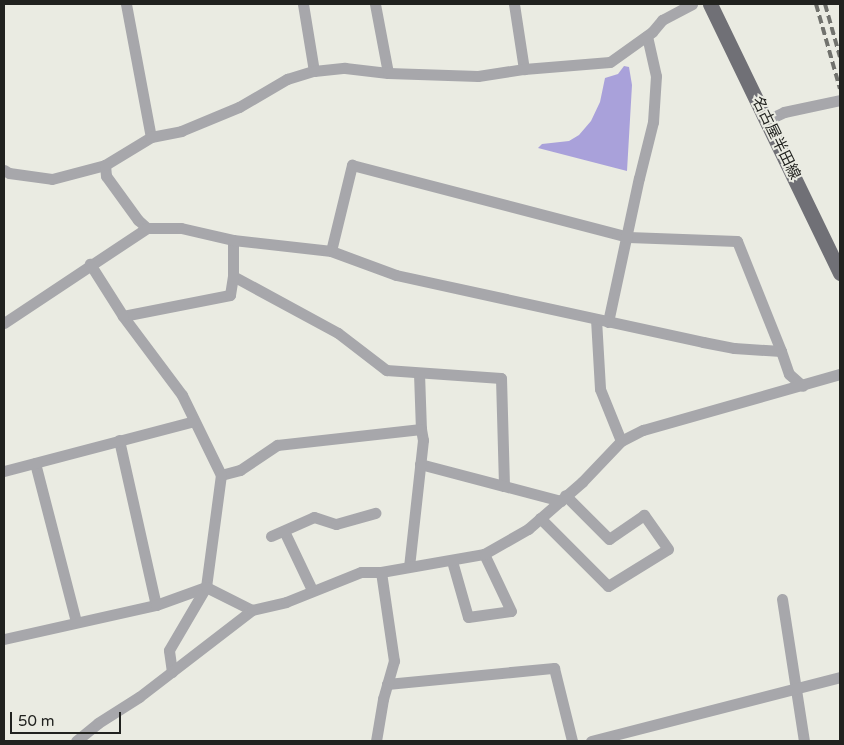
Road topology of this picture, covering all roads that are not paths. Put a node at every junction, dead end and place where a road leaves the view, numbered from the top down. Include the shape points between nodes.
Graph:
1 (126, 4) edge
2 (303, 4) edge
3 (376, 4) edge
4 (514, 4) edge
5 (692, 4) edge
6 (710, 4) edge
7 (647, 36) junction
8 (524, 69) junction
9 (314, 71) junction
10 (388, 73) junction
11 (840, 100) edge
12 (767, 120) junction
13 (151, 137) junction
14 (105, 164) junction
15 (4, 170) edge
16 (147, 228) junction
17 (628, 236) junction
18 (233, 240) junction
19 (331, 251) junction
20 (90, 264) junction
21 (840, 273) edge
22 (233, 276) junction
23 (123, 316) junction
24 (596, 319) junction
25 (608, 322) junction
26 (4, 323) edge
27 (781, 351) junction
28 (418, 372) junction
29 (840, 374) edge
30 (803, 386) junction
31 (194, 421) junction
32 (421, 429) junction
33 (119, 440) junction
34 (621, 441) junction
35 (35, 463) junction
36 (420, 464) junction
37 (4, 471) edge
38 (220, 475) junction
39 (504, 486) junction
40 (563, 498) junction
41 (375, 514) dead end
42 (540, 518) junction
43 (284, 531) junction
44 (271, 536) dead end
45 (484, 554) junction
46 (452, 561) junction
47 (409, 566) junction
48 (380, 572) junction
49 (206, 587) junction
50 (312, 590) junction
51 (782, 599) dead end
52 (156, 605) junction
53 (252, 610) junction
54 (76, 622) junction
55 (4, 639) edge
56 (172, 672) junction
57 (840, 677) edge
58 (387, 684) junction
59 (796, 687) junction
60 (76, 741) edge
61 (376, 741) edge
62 (572, 741) edge
63 (591, 741) edge
64 (804, 741) edge

1 - 13 street
2 - 9 street
3 - 10 street
4 - 8 street
5 - 7 street via 662,20
6 - 12 main road, 名古屋半田線
7 - 8 street via 610,62
7 - 17 street via 656,76 653,122 638,178
8 - 10 street via 478,76
9 - 10 street via 345,68
9 - 13 street via 287,79 239,107 180,131
11 - 12 street via 784,112
12 - 21 main road, 名古屋半田線
13 - 14 street
14 - 15 street via 52,179
14 - 16 street via 106,176
16 - 18 street via 181,228
16 - 20 street
17 - 19 street via 352,165
17 - 25 street
17 - 27 street via 737,241
18 - 19 street
18 - 22 street
19 - 24 street via 396,275
20 - 23 street
20 - 26 street
22 - 23 street via 230,295
22 - 28 street via 338,333 386,370
23 - 31 street via 182,395
24 - 25 street
24 - 34 street via 600,389
25 - 27 street via 734,348
27 - 30 street via 789,374
28 - 32 street
28 - 39 street via 501,378
29 - 30 street
30 - 34 street via 643,430
31 - 33 street
31 - 38 street
32 - 36 street
32 - 38 street via 277,445 240,470
33 - 35 street
33 - 52 street
34 - 40 street
35 - 37 street
35 - 54 street
36 - 39 street
36 - 47 street
38 - 49 street
39 - 40 street
40 - 42 street
40 - 42 street via 609,539 644,515 668,549 608,586
41 - 43 street via 336,524 314,517
42 - 45 street via 528,529
43 - 44 street
43 - 50 street
45 - 46 street
45 - 46 street via 511,611 468,617
46 - 47 street
47 - 48 street
48 - 50 street via 361,572
48 - 58 street via 394,661
49 - 52 street
49 - 53 street
49 - 56 street via 169,650
50 - 53 street via 286,602
51 - 59 street
52 - 54 street
53 - 56 street
54 - 55 street
56 - 60 street
57 - 59 street
58 - 61 street
58 - 62 street via 554,668
59 - 63 street
59 - 64 street

